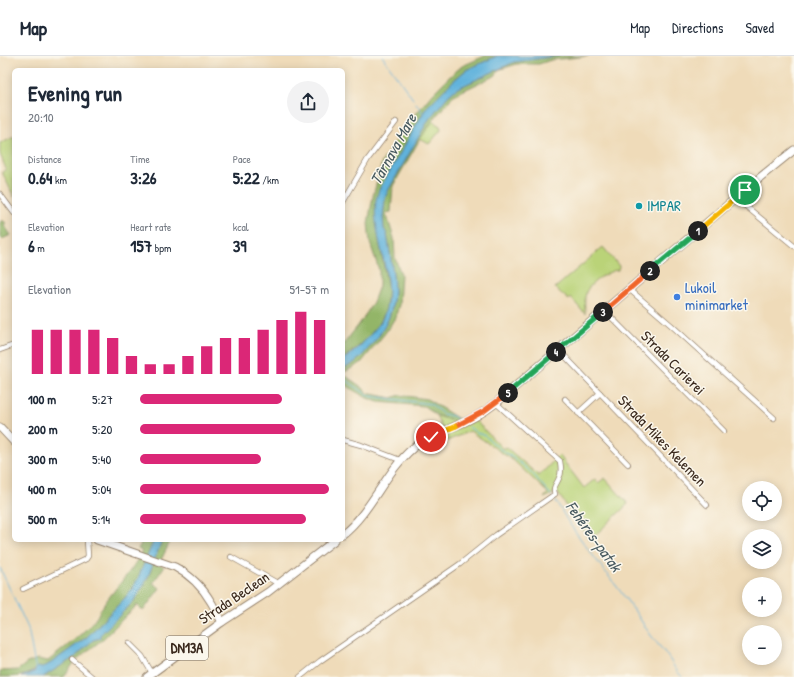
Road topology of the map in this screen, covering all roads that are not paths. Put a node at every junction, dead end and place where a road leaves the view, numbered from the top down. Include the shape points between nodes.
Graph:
1 (396, 122) dead end
2 (794, 150) edge
3 (0, 194) edge
4 (736, 198) junction
5 (345, 199) edge
6 (12, 211) edge
7 (794, 246) edge
8 (629, 289) junction
9 (605, 311) junction
10 (12, 346) edge
11 (0, 350) edge
12 (559, 350) junction
13 (600, 393) junction
14 (566, 399) dead end
15 (496, 403) junction
16 (578, 413) junction
17 (774, 418) dead end
18 (0, 427) edge
19 (724, 431) dead end
20 (12, 440) edge
21 (345, 441) edge
22 (400, 460) junction
23 (628, 464) dead end
24 (707, 505) dead end
25 (345, 532) edge
26 (87, 542) edge
27 (103, 542) edge
28 (332, 542) edge
29 (231, 557) dead end
30 (279, 584) junction
31 (23, 589) dead end
32 (222, 622) junction
33 (129, 643) dead end
34 (72, 660) dead end
35 (150, 675) edge
36 (92, 677) edge
37 (300, 677) edge

1 - 5 street via 370,155
2 - 4 main road
3 - 6 street
4 - 7 street
4 - 8 main road
8 - 9 main road
8 - 17 street
9 - 12 main road
9 - 19 street, Strada Carierei
10 - 11 street
12 - 13 street, Strada Mikes Kelemen
12 - 15 main road
13 - 16 street, Strada Mikes Kelemen
13 - 24 street, Strada Mikes Kelemen
14 - 16 street
15 - 22 main road via 469,420 423,441
15 - 37 street via 560,461 560,477 553,491 555,494
16 - 23 street
18 - 20 main road
21 - 22 street
22 - 25 main road
26 - 31 street via 86,559
27 - 32 main road via 175,567 193,579 212,603
28 - 30 main road, Strada Beclean / DN13A
29 - 30 street
30 - 32 main road, Strada Beclean / DN13A
32 - 35 main road, Strada Beclean / DN13A
33 - 35 street via 142,656
34 - 36 street

